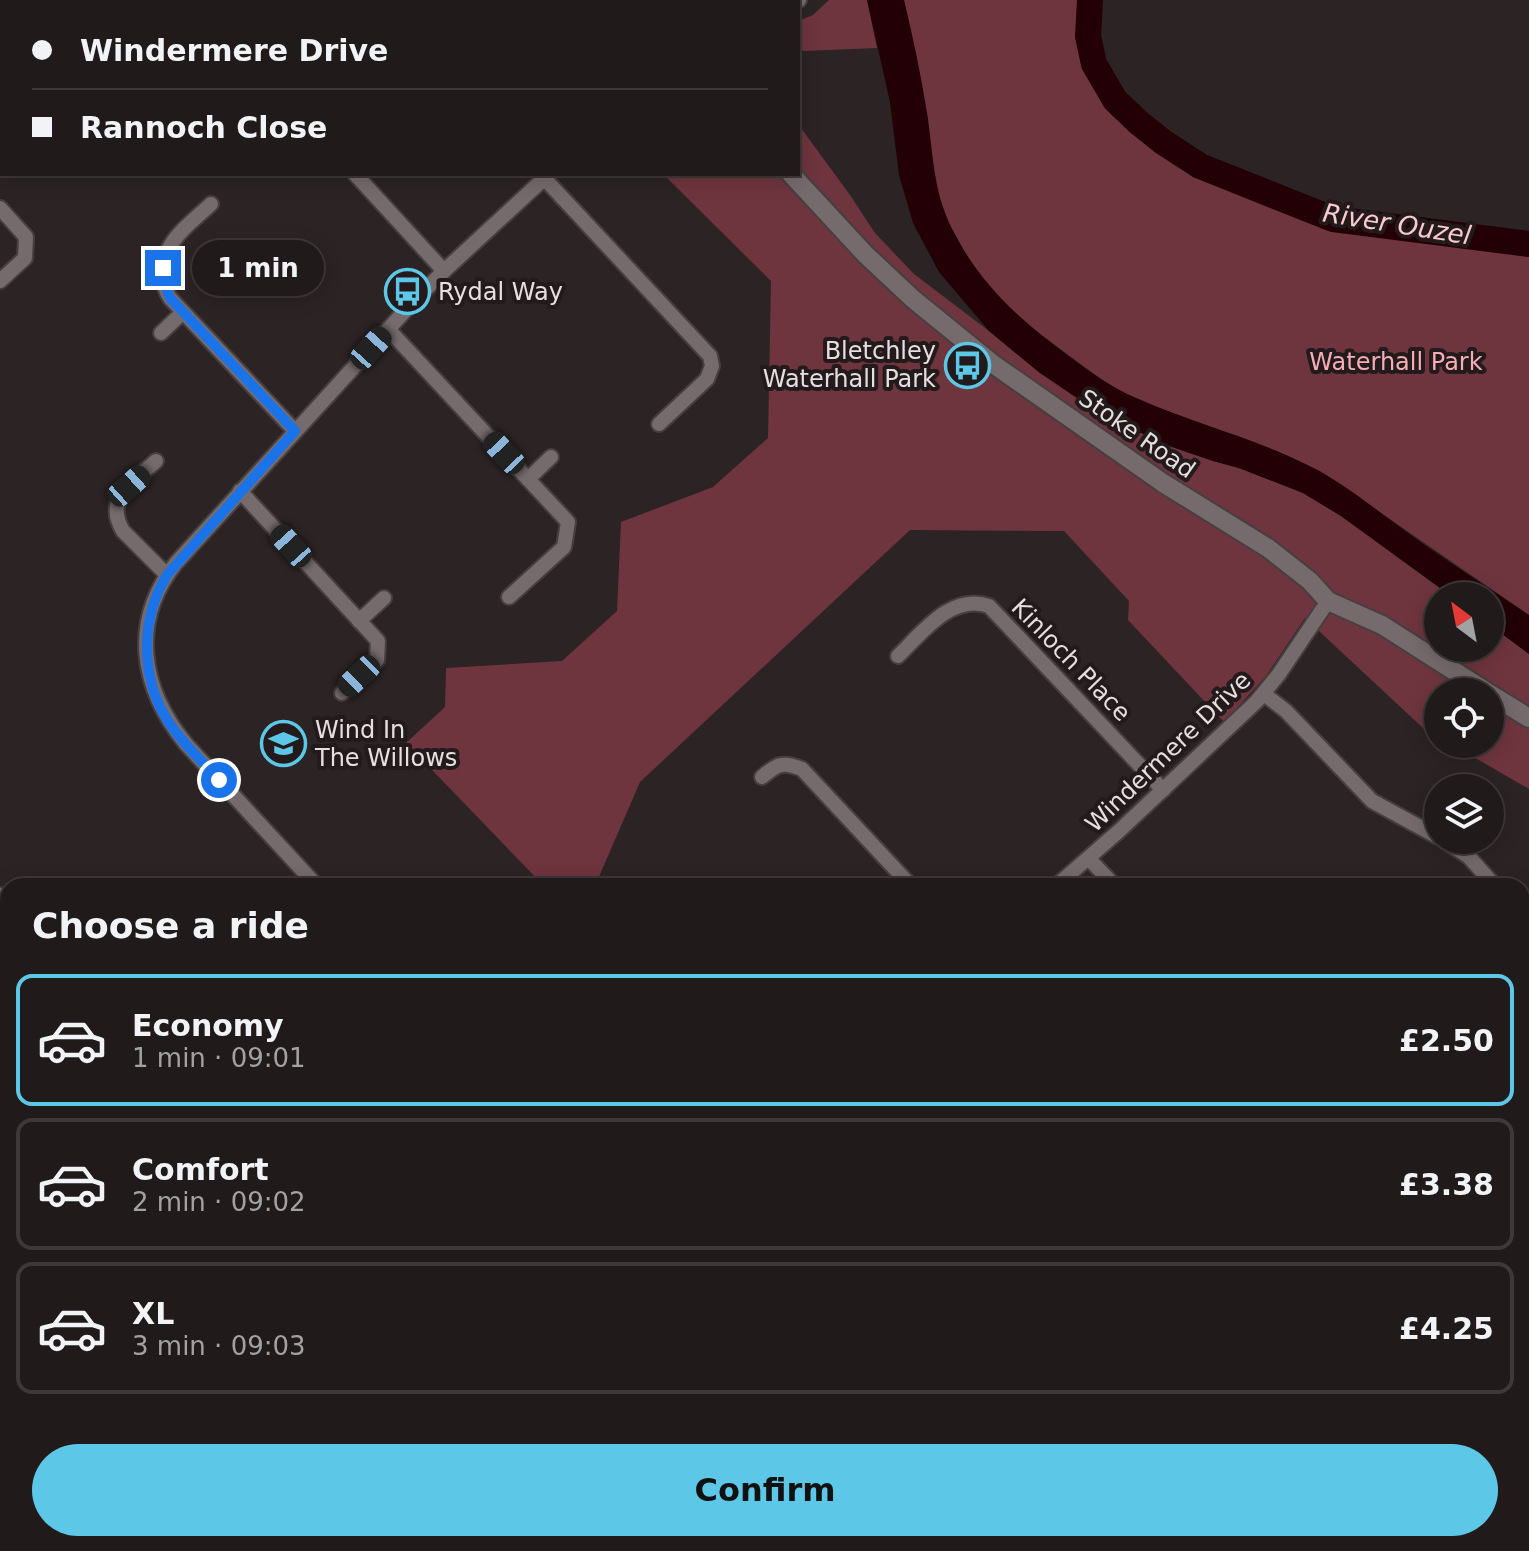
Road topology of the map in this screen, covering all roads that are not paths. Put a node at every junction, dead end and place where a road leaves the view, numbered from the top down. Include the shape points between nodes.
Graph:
1 (357, 176) edge
2 (546, 176) edge
3 (793, 176) edge
4 (211, 204) dead end
5 (0, 208) edge
6 (444, 271) junction
7 (0, 281) edge
8 (183, 312) junction
9 (388, 329) junction
10 (161, 333) dead end
11 (659, 424) dead end
12 (295, 431) junction
13 (551, 457) dead end
14 (156, 461) dead end
15 (528, 479) junction
16 (240, 491) junction
17 (167, 575) junction
18 (509, 597) dead end
19 (384, 598) dead end
20 (1328, 601) junction
21 (359, 621) junction
22 (898, 656) dead end
23 (1465, 678) edge
24 (342, 693) dead end
25 (1264, 694) junction
26 (1504, 703) edge
27 (1529, 718) edge
28 (762, 777) dead end
29 (1163, 790) junction
30 (1424, 830) edge
31 (1464, 854) edge
32 (1089, 859) junction
33 (310, 878) edge
34 (904, 878) edge
35 (1066, 878) edge
36 (1107, 878) edge
37 (1488, 878) edge

1 - 6 street
2 - 6 street
2 - 11 street via 710,356 707,379
3 - 20 street, Stoke Road via 866,255 982,354 1153,476 1268,548
4 - 8 street via 165,254 165,290
5 - 7 street via 26,237 25,258
6 - 9 street
8 - 10 street
8 - 12 street
9 - 12 street
9 - 15 street
12 - 16 street
13 - 15 street
14 - 17 street via 122,492 115,514 123,531
15 - 18 street via 568,522 564,547
16 - 17 street
16 - 21 street
17 - 33 street via 153,604 146,641 160,707 186,744
19 - 21 street
20 - 23 street, Stoke Road via 1382,625
20 - 25 street, Windermere Drive
21 - 24 street via 378,641 377,660
22 - 29 street, Kinloch Place via 949,610 970,603 989,606
25 - 29 street, Windermere Drive
25 - 30 street via 1372,801
26 - 27 street, Stoke Road
28 - 34 street via 775,766 802,769
29 - 32 street, Windermere Drive
31 - 37 street
32 - 35 street, Windermere Drive
32 - 36 street

